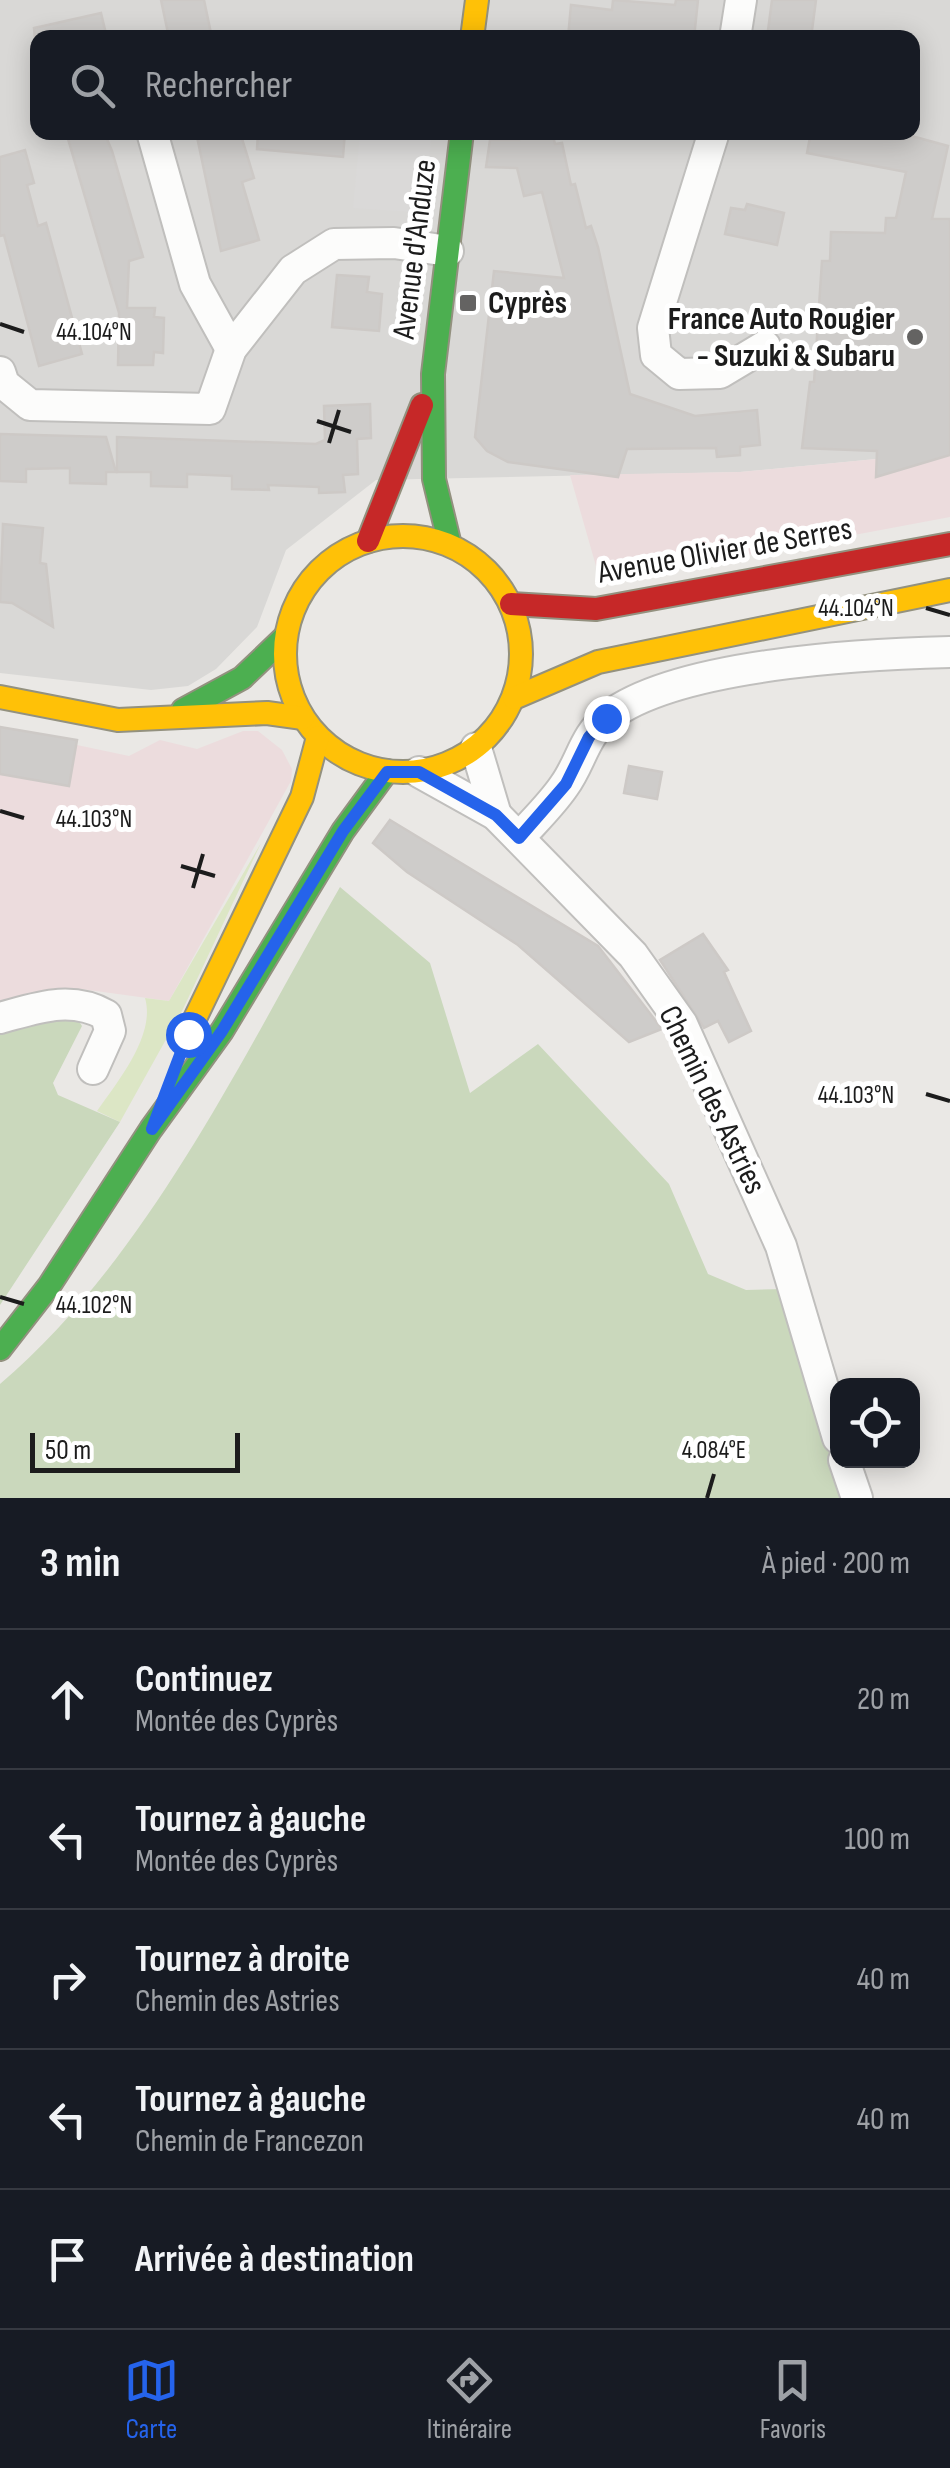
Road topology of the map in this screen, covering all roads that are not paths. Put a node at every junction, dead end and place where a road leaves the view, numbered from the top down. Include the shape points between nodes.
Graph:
1 (477, 0) edge
2 (740, 0) edge
3 (473, 30) edge
4 (737, 30) edge
5 (154, 140) edge
6 (461, 140) edge
7 (712, 140) edge
8 (448, 251) junction
9 (765, 346) dead end
10 (231, 349) junction
11 (0, 372) edge
12 (433, 374) junction
13 (368, 541) junction
14 (950, 544) edge
15 (450, 545) junction
16 (950, 590) edge
17 (511, 604) junction
18 (286, 636) junction
19 (950, 652) edge
20 (0, 696) edge
21 (514, 698) junction
22 (169, 717) junction
23 (310, 727) junction
24 (476, 748) junction
25 (387, 772) junction
26 (419, 772) junction
27 (496, 815) junction
28 (519, 838) junction
29 (0, 1018) edge
30 (93, 1068) dead end
31 (152, 1129) junction
32 (0, 1349) edge
33 (830, 1411) edge
34 (847, 1468) edge
35 (857, 1498) edge

1 - 3 main road
2 - 4 street
5 - 10 street via 195,284
6 - 8 main road, Avenue d'Anduze
7 - 9 street via 653,328 656,355 679,374 720,374
8 - 10 street via 334,244 293,270
8 - 12 main road, Avenue d'Anduze
10 - 11 street via 210,409 30,404 4,384
12 - 13 main road, Avenue d'Anduze
12 - 15 main road, Avenue d'Anduze via 434,480
13 - 15 main road via 395,536
13 - 18 main road via 313,577
14 - 17 main road, Avenue Olivier de Serres via 596,609
15 - 17 main road via 496,580
16 - 21 main road via 598,662
17 - 21 main road via 522,667
18 - 22 main road via 225,690
18 - 23 main road via 284,665
19 - 28 street via 810,662 671,687 635,700 589,737 566,784
20 - 22 main road via 118,720
21 - 24 main road
22 - 23 main road via 267,713
23 - 25 main road via 350,760
23 - 31 main road via 302,797 188,1034
24 - 26 main road
24 - 27 street, Chemin des Astries
25 - 26 main road
25 - 31 main road
26 - 27 street, Chemin des Astries
27 - 28 street, Chemin des Astries
28 - 33 street, Chemin des Astries via 633,956 682,1024 781,1246
29 - 30 street via 66,1002 88,1005 106,1015 110,1030
31 - 32 main road
34 - 35 street

